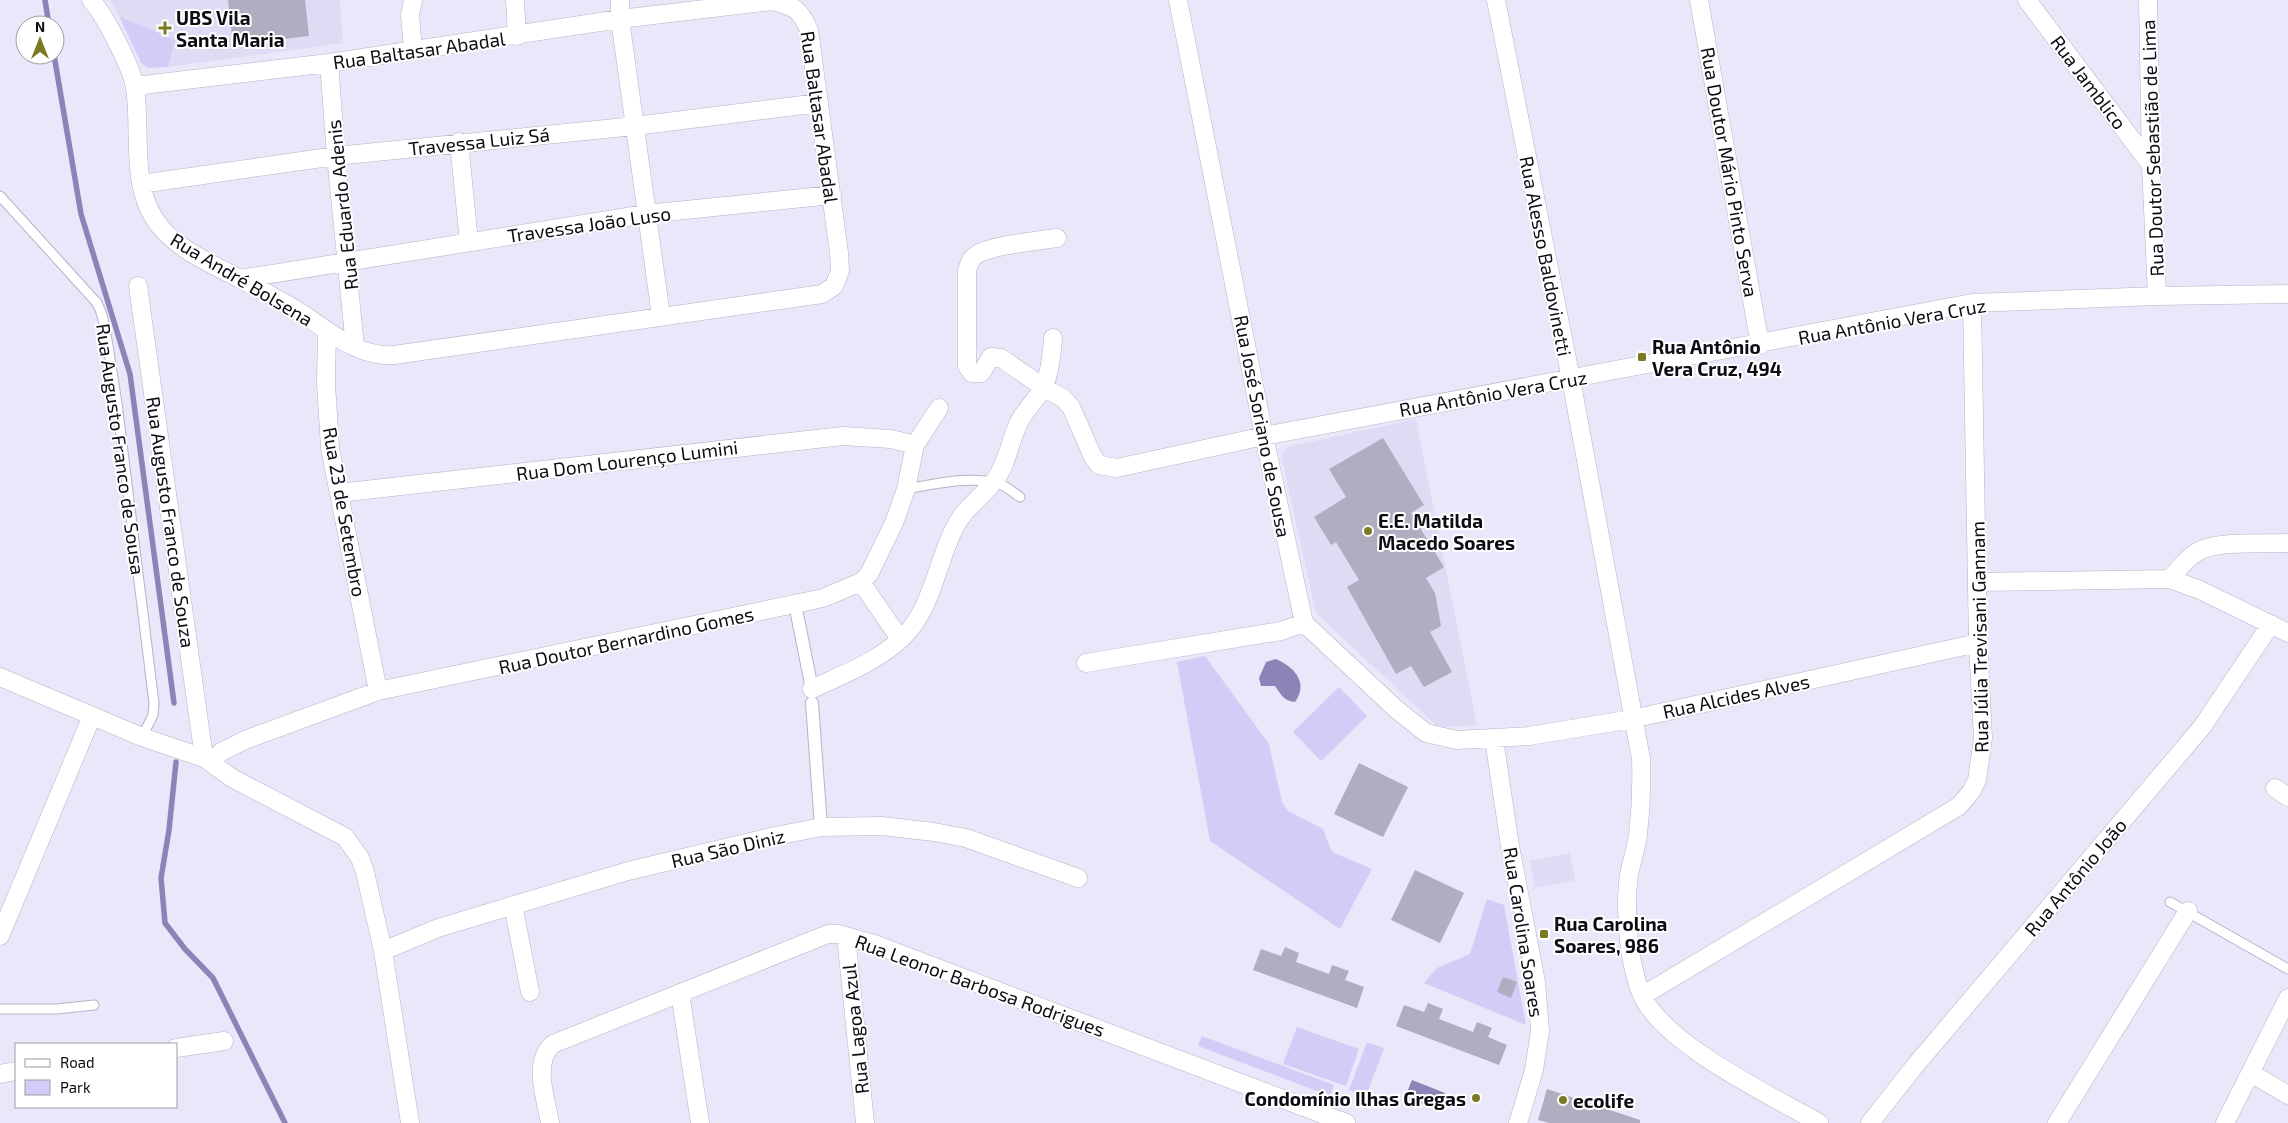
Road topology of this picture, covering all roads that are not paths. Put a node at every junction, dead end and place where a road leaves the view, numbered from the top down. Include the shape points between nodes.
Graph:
1 (91, 0) edge
2 (413, 0) edge
3 (515, 0) edge
4 (620, 0) edge
5 (1178, 0) edge
6 (1496, 0) edge
7 (1699, 0) edge
8 (2027, 0) edge
9 (2148, 0) edge
10 (717, 4) edge
11 (620, 18) junction
12 (516, 36) junction
13 (413, 50) junction
14 (329, 63) junction
15 (135, 86) junction
16 (819, 104) junction
17 (635, 126) junction
18 (459, 142) junction
19 (336, 156) junction
20 (2151, 165) junction
21 (141, 184) junction
22 (832, 195) junction
23 (0, 196) edge
24 (646, 214) junction
25 (1056, 238) dead end
26 (469, 242) junction
27 (348, 261) junction
28 (240, 279) junction
29 (138, 286) dead end
30 (2288, 294) edge
31 (2157, 296) junction
32 (1972, 303) junction
33 (661, 316) junction
34 (327, 331) junction
35 (1053, 338) dead end
36 (1760, 345) junction
37 (356, 347) junction
38 (1571, 379) junction
39 (1043, 387) junction
40 (939, 408) dead end
41 (1264, 436) junction
42 (915, 446) junction
43 (992, 483) junction
44 (906, 489) junction
45 (340, 493) junction
46 (1020, 497) dead end
47 (2288, 543) edge
48 (2170, 579) junction
49 (861, 582) junction
50 (1978, 582) junction
51 (795, 604) junction
52 (1304, 623) junction
53 (2270, 624) junction
54 (2288, 633) edge
55 (900, 639) junction
56 (1978, 643) junction
57 (1086, 663) dead end
58 (0, 677) edge
59 (378, 692) junction
60 (812, 696) junction
61 (92, 716) junction
62 (1632, 719) junction
63 (142, 737) junction
64 (1494, 739) junction
65 (208, 760) junction
66 (822, 827) junction
67 (1078, 878) dead end
68 (2170, 902) dead end
69 (513, 905) junction
70 (2188, 911) junction
71 (0, 936) edge
72 (846, 936) junction
73 (383, 951) junction
74 (2288, 969) edge
75 (530, 992) dead end
76 (680, 993) junction
77 (1642, 996) junction
78 (2288, 998) edge
79 (94, 1005) dead end
80 (0, 1009) edge
81 (224, 1041) dead end
82 (178, 1048) edge
83 (15, 1071) edge
84 (2251, 1073) junction
85 (0, 1074) edge
86 (2288, 1095) edge
87 (866, 1122) edge
88 (410, 1123) edge
89 (550, 1123) edge
90 (700, 1123) edge
91 (1346, 1123) edge
92 (1518, 1123) edge
93 (1818, 1123) edge
94 (1870, 1123) edge
95 (2057, 1123) edge
96 (2225, 1123) edge

1 - 15 street, Rua André Bolsena via 110,29
2 - 13 street via 410,15
3 - 12 street
4 - 11 street
5 - 41 street, Rua José Soriano de Sousa
6 - 38 street, Rua Alesso Baldovinetti
7 - 36 street, Rua Doutor Mário Pinto Serva
8 - 20 street, Rua Jamblico
9 - 20 street, Rua Doutor Sebastião de Lima
10 - 11 street, Rua Baltasar Abadal
10 - 16 street, Rua Baltasar Abadal via 773,1 793,6 809,30
11 - 12 street, Rua Baltasar Abadal
11 - 17 street
12 - 13 street, Rua Baltasar Abadal
13 - 14 street, Rua Baltasar Abadal
14 - 15 street, Rua Baltasar Abadal
14 - 19 street, Rua Eduardo Adenis
15 - 21 street, Rua André Bolsena
16 - 17 street, Travessa Luiz Sá
16 - 22 street, Rua Baltasar Abadal
17 - 18 street, Travessa Luiz Sá
17 - 24 street
18 - 19 street, Travessa Luiz Sá
18 - 26 street
19 - 21 street, Travessa Luiz Sá
19 - 27 street, Rua Eduardo Adenis
20 - 31 street, Rua Doutor Sebastião de Lima
21 - 28 street, Rua André Bolsena via 150,211 163,230 210,264
22 - 24 street, Travessa João Luso
22 - 33 street, Rua Baltasar Abadal via 840,272 834,286 822,294
23 - 63 lane, Rua Augusto Franco de Sousa via 96,303 104,319 154,703 153,714
24 - 26 street, Travessa João Luso
24 - 33 street
25 - 39 street via 989,249 977,254 967,271 967,369 981,373 988,360 995,356
26 - 27 street, Travessa João Luso
27 - 28 street, Travessa João Luso
27 - 37 street, Rua Eduardo Adenis
28 - 34 street, Rua André Bolsena via 296,309
29 - 65 street, Rua Augusto Franco de Souza
30 - 31 street, Rua Antônio Vera Cruz
31 - 32 street, Rua Antônio Vera Cruz
32 - 36 street, Rua Antônio Vera Cruz
32 - 50 street, Rua Júlia Trevisani Gannam
33 - 37 street, Rua Baltasar Abadal via 394,355 378,356
34 - 37 street, Rua Baltasar Abadal
34 - 45 street, Rua 23 de Setembro via 330,448
35 - 39 street
36 - 38 street, Rua Antônio Vera Cruz
38 - 41 street, Rua Antônio Vera Cruz
38 - 62 street, Rua Alesso Baldovinetti
39 - 41 street, Rua Antônio Vera Cruz via 1063,398 1071,407 1099,465 1117,468
39 - 43 street via 1021,416 1005,462
40 - 42 street
41 - 52 street, Rua José Soriano de Sousa
42 - 44 street
42 - 45 street, Rua Dom Lourenço Lumini via 891,439 843,436
43 - 44 lane via 961,481
43 - 46 lane
43 - 55 street via 963,514 943,553 926,602
44 - 49 street via 880,554
45 - 59 street, Rua 23 de Setembro
47 - 48 street via 2217,545 2189,558
48 - 50 street
48 - 53 street
49 - 51 street, Rua Doutor Bernardino Gomes via 823,598
49 - 55 street
50 - 56 street, Rua Júlia Trevisani Gannam
51 - 59 street, Rua Doutor Bernardino Gomes
51 - 60 street
52 - 57 street via 1281,630
52 - 64 street via 1426,733 1457,740
53 - 54 street
53 - 94 street, Rua Antônio João via 2202,727
55 - 60 street via 882,655
56 - 62 street, Rua Alcides Alves
56 - 77 street, Rua Júlia Trevisani Gannam via 1983,738 1977,780 1959,806
58 - 61 street
59 - 65 street, Rua Doutor Bernardino Gomes via 245,740
60 - 66 street
61 - 63 street
61 - 71 street
62 - 64 street, Rua Alcides Alves
62 - 77 street, Rua Alesso Baldovinetti via 1641,759 1642,798 1628,883 1628,921 1634,967
63 - 65 street
64 - 92 street, Rua Carolina Soares via 1536,982 1540,1031 1534,1070
65 - 73 street via 232,778 345,837 360,858 365,872
66 - 67 street, Rua São Diniz via 882,826 966,838
66 - 69 street, Rua São Diniz via 628,870
68 - 70 lane
69 - 73 street, Rua São Diniz via 438,928
69 - 75 street
70 - 74 lane
70 - 95 street
72 - 76 street, Rua Leonor Barbosa Rodrigues via 828,934
72 - 87 street, Rua Lagoa Azul
72 - 91 street, Rua Leonor Barbosa Rodrigues
73 - 88 street
76 - 89 street, Rua Leonor Barbosa Rodrigues via 557,1042 546,1051 542,1062
76 - 90 street
77 - 93 street, Rua Alesso Baldovinetti via 1656,1016 1695,1052
78 - 84 street
79 - 80 lane
81 - 82 street
83 - 85 street
84 - 86 street
84 - 96 street

